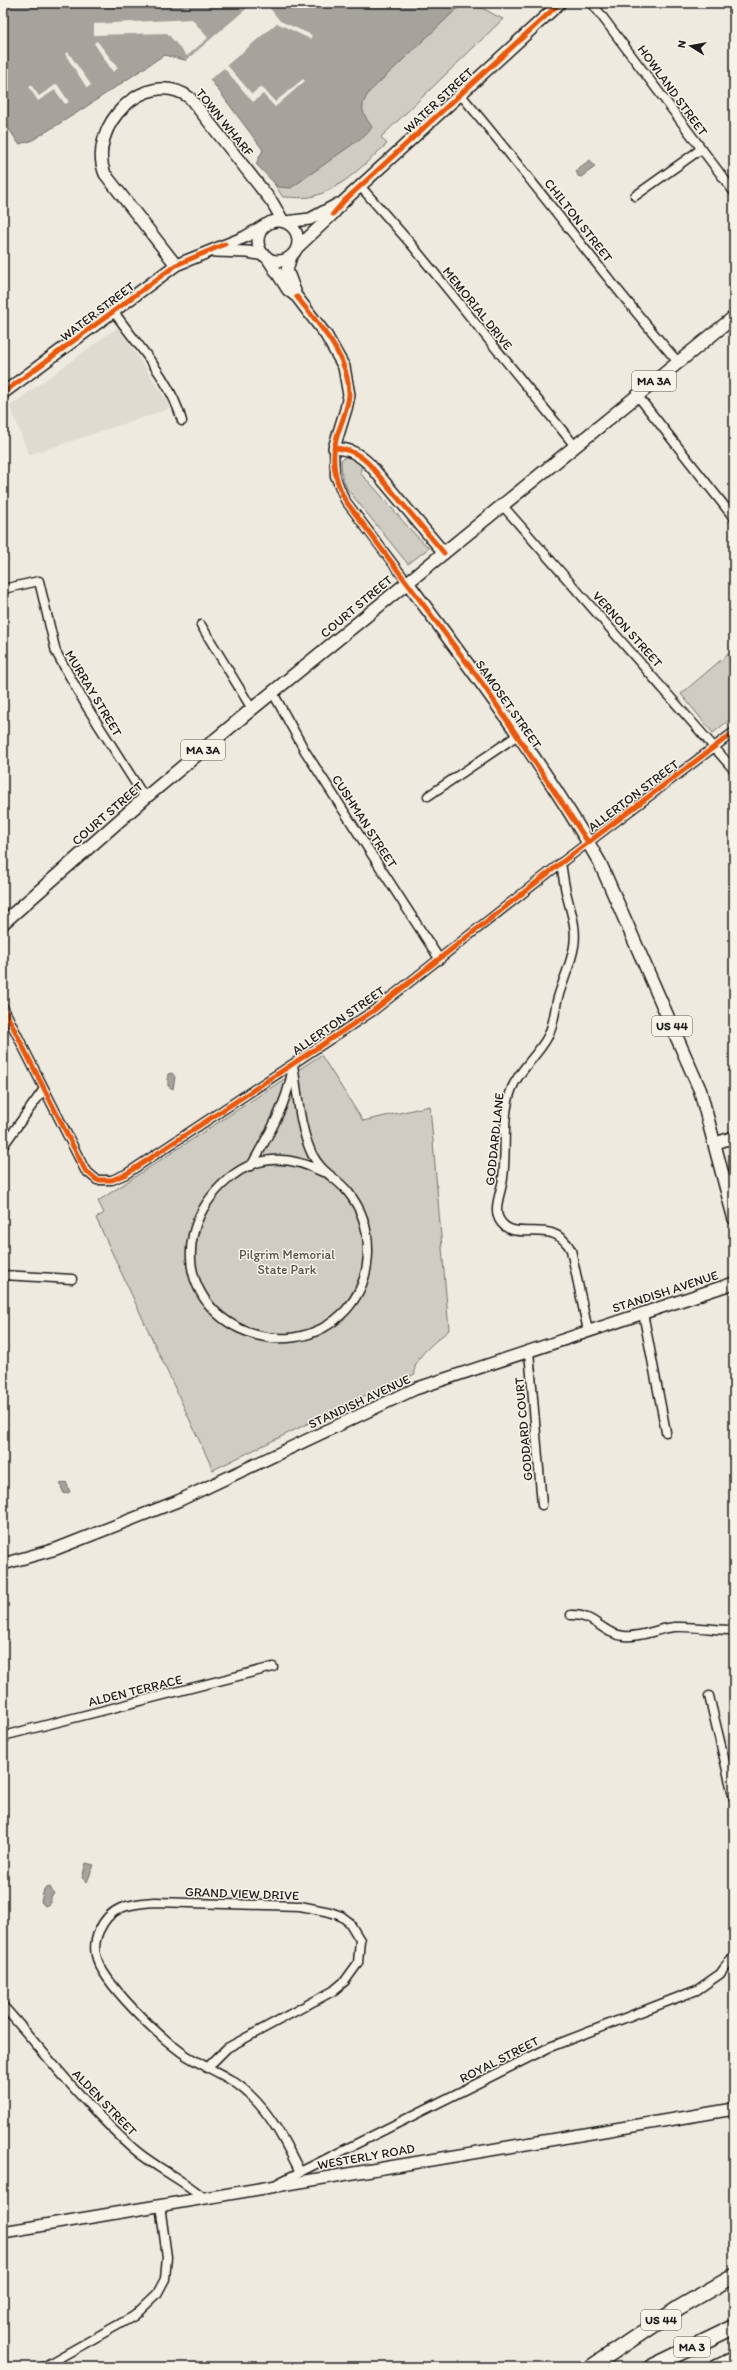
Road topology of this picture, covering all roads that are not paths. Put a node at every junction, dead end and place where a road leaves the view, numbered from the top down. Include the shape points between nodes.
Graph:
1 (560, 3) edge
2 (592, 3) edge
3 (460, 94) junction
4 (700, 149) junction
5 (360, 186) junction
6 (734, 192) edge
7 (636, 196) dead end
8 (344, 201) junction
9 (284, 221) junction
10 (265, 225) junction
11 (207, 252) junction
12 (294, 252) junction
13 (265, 256) junction
14 (176, 265) junction
15 (298, 297) junction
16 (114, 312) junction
17 (734, 317) edge
18 (678, 362) junction
19 (3, 393) edge
20 (637, 395) junction
21 (182, 421) dead end
22 (575, 446) junction
23 (334, 448) junction
24 (503, 506) junction
25 (734, 518) edge
26 (444, 553) junction
27 (407, 582) junction
28 (3, 589) edge
29 (201, 625) dead end
30 (273, 693) junction
31 (252, 709) junction
32 (734, 732) edge
33 (518, 735) junction
34 (714, 748) junction
35 (734, 770) edge
36 (428, 796) dead end
37 (145, 798) junction
38 (588, 842) junction
39 (561, 863) junction
40 (3, 923) edge
41 (440, 960) junction
42 (3, 1007) edge
43 (293, 1065) junction
44 (44, 1089) junction
45 (734, 1137) edge
46 (716, 1143) junction
47 (3, 1146) edge
48 (251, 1166) junction
49 (323, 1172) junction
50 (734, 1218) edge
51 (3, 1275) edge
52 (72, 1279) dead end
53 (734, 1282) edge
54 (644, 1313) junction
55 (588, 1331) junction
56 (529, 1351) junction
57 (666, 1432) dead end
58 (542, 1505) dead end
59 (3, 1564) edge
60 (571, 1615) dead end
61 (734, 1630) edge
62 (273, 1666) dead end
63 (709, 1696) dead end
64 (3, 1736) edge
65 (734, 1799) edge
66 (734, 1955) edge
67 (3, 2006) edge
68 (207, 2068) junction
69 (734, 2109) edge
70 (300, 2172) junction
71 (272, 2186) junction
72 (204, 2198) junction
73 (160, 2205) junction
74 (3, 2232) edge
75 (734, 2276) edge
76 (734, 2328) edge
77 (734, 2359) edge
78 (42, 2367) edge
79 (590, 2367) edge
80 (651, 2367) edge
81 (717, 2367) edge

1 - 3 street, WATER STREET
2 - 4 street, HOWLAND STREET
3 - 5 street, WATER STREET
3 - 18 street, CHILTON STREET via 546,197 637,315
4 - 6 street, HOWLAND STREET
4 - 7 street
5 - 8 street, WATER STREET
5 - 22 street, MEMORIAL DRIVE via 411,244
8 - 9 street, WATER STREET via 310,219
8 - 12 street, WATER STREET
9 - 10 street
9 - 12 street via 297,233
9 - 14 street, TOWN WHARF via 272,202 190,98 181,91 148,89 137,95 108,127 103,137 100,158 105,174
10 - 11 street, WATER STREET via 250,235
10 - 13 street via 258,241
11 - 13 street, WATER STREET via 237,251
11 - 14 street, WATER STREET
12 - 13 street via 281,261
12 - 15 street via 287,270
13 - 15 street via 288,290
14 - 16 street, WATER STREET
15 - 23 street via 326,335 344,367 348,395
16 - 19 street, WATER STREET
16 - 21 street via 167,387 178,406
17 - 18 main road, COURT STREET / MA 3A
18 - 20 main road, COURT STREET / MA 3A
20 - 22 main road, COURT STREET / MA 3A
20 - 25 street
22 - 24 main road, COURT STREET / MA 3A
23 - 26 street via 359,454
23 - 27 street via 336,476 345,500
24 - 26 main road, COURT STREET / MA 3A
24 - 34 street, VERNON STREET
26 - 27 main road, COURT STREET / MA 3A
27 - 30 main road, COURT STREET / MA 3A
27 - 33 main road, SAMOSET STREET / US 44
28 - 37 street, MURRAY STREET via 39,581 56,652 87,707
29 - 31 street
30 - 31 main road, COURT STREET / MA 3A
30 - 41 street, CUSHMAN STREET via 305,751
31 - 37 main road, COURT STREET / MA 3A
32 - 34 street, ALLERTON STREET
33 - 36 street
33 - 38 main road, SAMOSET STREET / US 44
34 - 35 street, VERNON STREET
34 - 38 street, ALLERTON STREET
37 - 40 main road, COURT STREET / MA 3A
38 - 39 street, ALLERTON STREET
38 - 46 main road, SAMOSET STREET / US 44 via 616,897 689,1063
39 - 41 street, ALLERTON STREET
39 - 55 street, GODDARD LANE via 574,922 574,946 551,1030 519,1076 509,1098 506,1159 497,1213 508,1229 550,1232 566,1240 571,1250
41 - 43 street, ALLERTON STREET via 373,1011
42 - 44 street, ALLERTON STREET
43 - 44 street, ALLERTON STREET via 126,1174 102,1182 85,1170
43 - 48 street via 283,1107
43 - 49 street via 303,1128 309,1148
44 - 47 street
45 - 46 street
46 - 50 main road, SAMOSET STREET / US 44
48 - 49 street via 272,1160 289,1161 307,1164
48 - 49 street via 224,1182 204,1207 193,1234 190,1253 206,1300 227,1322 241,1331 282,1340 305,1335 332,1322 357,1296 364,1279 368,1244 366,1224 348,1192
51 - 52 street
53 - 54 street, STANDISH AVENUE
54 - 55 street, STANDISH AVENUE
54 - 57 street
55 - 56 street, STANDISH AVENUE
56 - 58 street, GODDARD COURT
56 - 59 street, STANDISH AVENUE via 416,1389 178,1501 56,1549
60 - 61 street via 593,1619 615,1635 626,1636 677,1627
62 - 64 street, ALDEN TERRACE
63 - 65 street
66 - 70 street, ROYAL STREET via 720,1974 698,1990 550,2047
67 - 72 street, ALDEN STREET via 105,2122 135,2150
68 - 68 street, GRAND VIEW DRIVE via 182,2053 160,2035 112,1984 101,1968 96,1955 96,1938 111,1912 130,1904 154,1902 300,1906 330,1912 349,1922 360,1940 358,1963 354,1972 333,1991 227,2048
68 - 70 street, GRAND VIEW DRIVE via 249,2094 280,2132
69 - 71 street, WESTERLY ROAD
70 - 71 street, ROYAL STREET
71 - 72 street, WESTERLY ROAD
72 - 73 street, WESTERLY ROAD
73 - 74 street, WESTERLY ROAD
73 - 78 street via 167,2257 165,2279 157,2294 134,2316
75 - 79 highway, US 44 via 680,2307
76 - 80 highway, MA 3
77 - 81 highway

